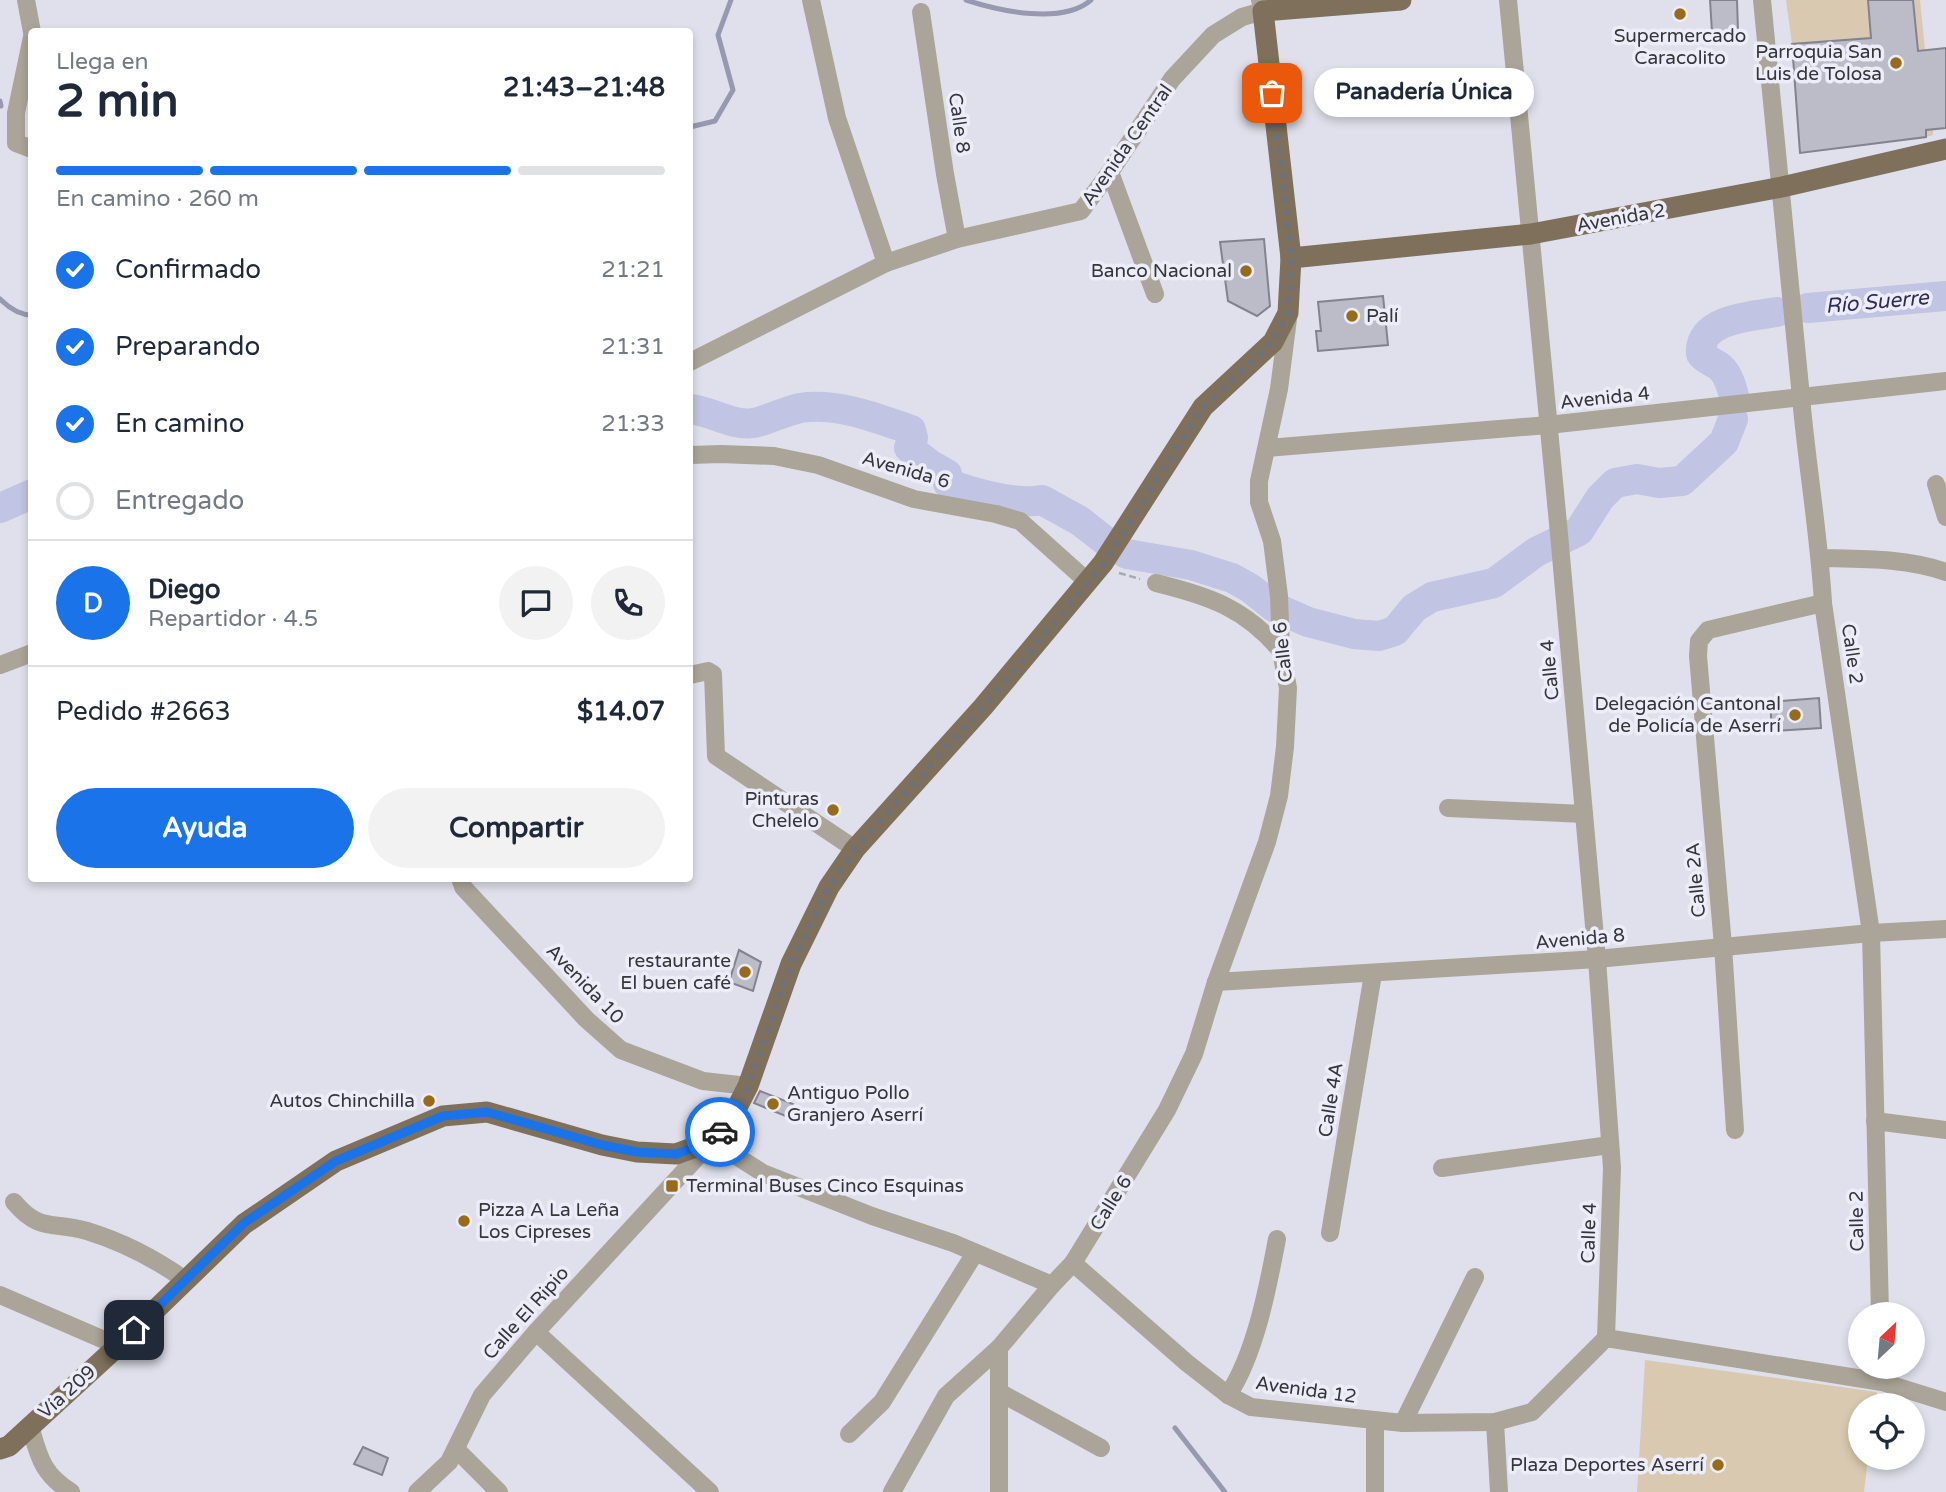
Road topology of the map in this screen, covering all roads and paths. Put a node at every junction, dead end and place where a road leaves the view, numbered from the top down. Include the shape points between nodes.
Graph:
1 (26, 0) edge
2 (811, 0) edge
3 (1401, 0) edge
4 (1508, 0) edge
5 (1762, 0) edge
6 (1262, 5) edge
7 (921, 12) dead end
8 (31, 28) edge
9 (28, 56) edge
10 (28, 148) edge
11 (1946, 149) edge
12 (1110, 172) junction
13 (1782, 187) junction
14 (1531, 234) junction
15 (957, 239) junction
16 (1292, 258) junction
17 (886, 263) junction
18 (1155, 294) dead end
19 (1288, 313) junction
20 (693, 360) edge
21 (1946, 382) edge
22 (1801, 399) junction
23 (1548, 425) junction
24 (1267, 448) junction
25 (693, 455) edge
26 (1936, 484) dead end
27 (1946, 517) edge
28 (1820, 558) junction
29 (1098, 569) junction
30 (1946, 572) edge
31 (1156, 583) joint
32 (1823, 603) junction
33 (1281, 651) junction
34 (28, 654) edge
35 (0, 665) edge
36 (693, 674) edge
37 (1448, 808) dead end
38 (1584, 814) junction
39 (855, 849) junction
40 (461, 882) edge
41 (1946, 929) edge
42 (1871, 933) junction
43 (1723, 946) junction
44 (1597, 959) junction
45 (1373, 974) junction
46 (1216, 982) junction
47 (748, 1086) junction
48 (1875, 1121) junction
49 (1735, 1130) dead end
50 (1946, 1130) edge
51 (712, 1141) junction
52 (1610, 1145) junction
53 (1441, 1168) dead end
54 (14, 1202) dead end
55 (1330, 1233) dead end
56 (1277, 1239) dead end
57 (975, 1253) junction
58 (1073, 1263) junction
59 (1475, 1277) dead end
60 (184, 1280) junction
61 (1052, 1285) junction
62 (0, 1295) edge
63 (1880, 1302) edge
64 (536, 1332) junction
65 (1606, 1338) junction
66 (118, 1346) junction
67 (999, 1348) junction
68 (1848, 1370) edge
69 (1893, 1379) edge
70 (999, 1392) junction
71 (1228, 1395) junction
72 (1946, 1402) edge
73 (1375, 1420) junction
74 (1495, 1422) junction
75 (1403, 1423) junction
76 (30, 1426) junction
77 (849, 1434) dead end
78 (1101, 1448) dead end
79 (0, 1449) edge
80 (456, 1449) junction
81 (426, 1490) edge
82 (71, 1492) edge
83 (499, 1492) edge
84 (710, 1492) edge
85 (892, 1492) edge
86 (999, 1492) edge
87 (1375, 1492) edge
88 (1499, 1492) edge

1 - 8 street
2 - 17 street via 837,118
3 - 6 main road, Avenida Central
4 - 14 street, Calle 4
5 - 13 street, Calle 2
6 - 12 street, Avenida Central via 1213,34 1172,79
6 - 16 main road, Calle 6
7 - 15 street, Calle 8
9 - 10 street via 16,113 16,143
11 - 13 main road, Avenida 2
12 - 15 street, Avenida Central via 1082,211
12 - 18 street
13 - 14 main road, Avenida 2
13 - 22 street, Calle 2
14 - 16 main road, Avenida 2
14 - 23 street, Calle 4
15 - 17 street, Avenida Central
16 - 19 main road, Calle 6
17 - 20 street, Avenida Central
19 - 24 street, Calle 6
19 - 29 main road via 1273,342 1203,407
21 - 22 street, Avenida 4
22 - 23 street, Avenida 4
22 - 28 street, Calle 2
23 - 24 street, Avenida 4
23 - 38 street, Calle 4
24 - 33 street, Calle 6 via 1259,502 1272,541
25 - 29 street, Avenida 6 via 774,456 818,465 914,499 996,514 1020,521
26 - 27 street
28 - 30 street via 1885,559
28 - 32 street, Calle 2
29 - 31 path
29 - 39 main road via 983,707
31 - 33 street via 1227,606 1250,619
32 - 42 street, Calle 2
32 - 43 street, Calle 2A via 1708,630 1699,641
33 - 46 street, Calle 6 via 1288,688 1279,796
34 - 35 street
36 - 39 street via 713,674 716,756
37 - 38 street
38 - 44 street, Calle 4
39 - 47 main road via 829,887 791,964
40 - 47 street, Avenida 10 via 586,1019 621,1050 703,1081
41 - 42 street, Avenida 8
42 - 43 street, Avenida 8
42 - 48 street, Calle 2
43 - 44 street, Avenida 8
43 - 49 street, Calle 2A
44 - 45 street, Avenida 8
44 - 52 street, Calle 4
45 - 46 street, Avenida 8
45 - 55 street, Calle 4A
46 - 58 street, Calle 6 via 1194,1054 1167,1110
47 - 51 main road via 729,1123
48 - 50 street
48 - 63 street, Calle 2
51 - 57 street via 763,1173
51 - 60 main road, Vía 209 via 676,1154 637,1152 487,1112 443,1116 336,1161 244,1223
51 - 64 street, Calle El Ripio
52 - 53 street
52 - 65 street, Calle 4
54 - 60 street via 34,1221 119,1242
56 - 71 street via 1251,1344
57 - 61 street
57 - 77 street via 882,1402
58 - 61 street
58 - 71 street, Avenida 12
59 - 75 street
60 - 66 main road, Vía 209
61 - 67 street
62 - 66 street
64 - 80 street, Calle El Ripio via 482,1395
64 - 84 street
65 - 68 street
65 - 74 street, Avenida 12 via 1532,1412
66 - 76 main road, Vía 209
67 - 70 street
67 - 85 street via 946,1396
69 - 72 street
70 - 78 street
70 - 86 street
71 - 73 street, Avenida 12 via 1251,1407
73 - 75 street, Avenida 12
73 - 87 street
74 - 75 street, Avenida 12
74 - 88 street
76 - 79 main road, Vía 209
76 - 82 street via 42,1465 56,1483
80 - 81 street, Calle El Ripio
80 - 83 street

